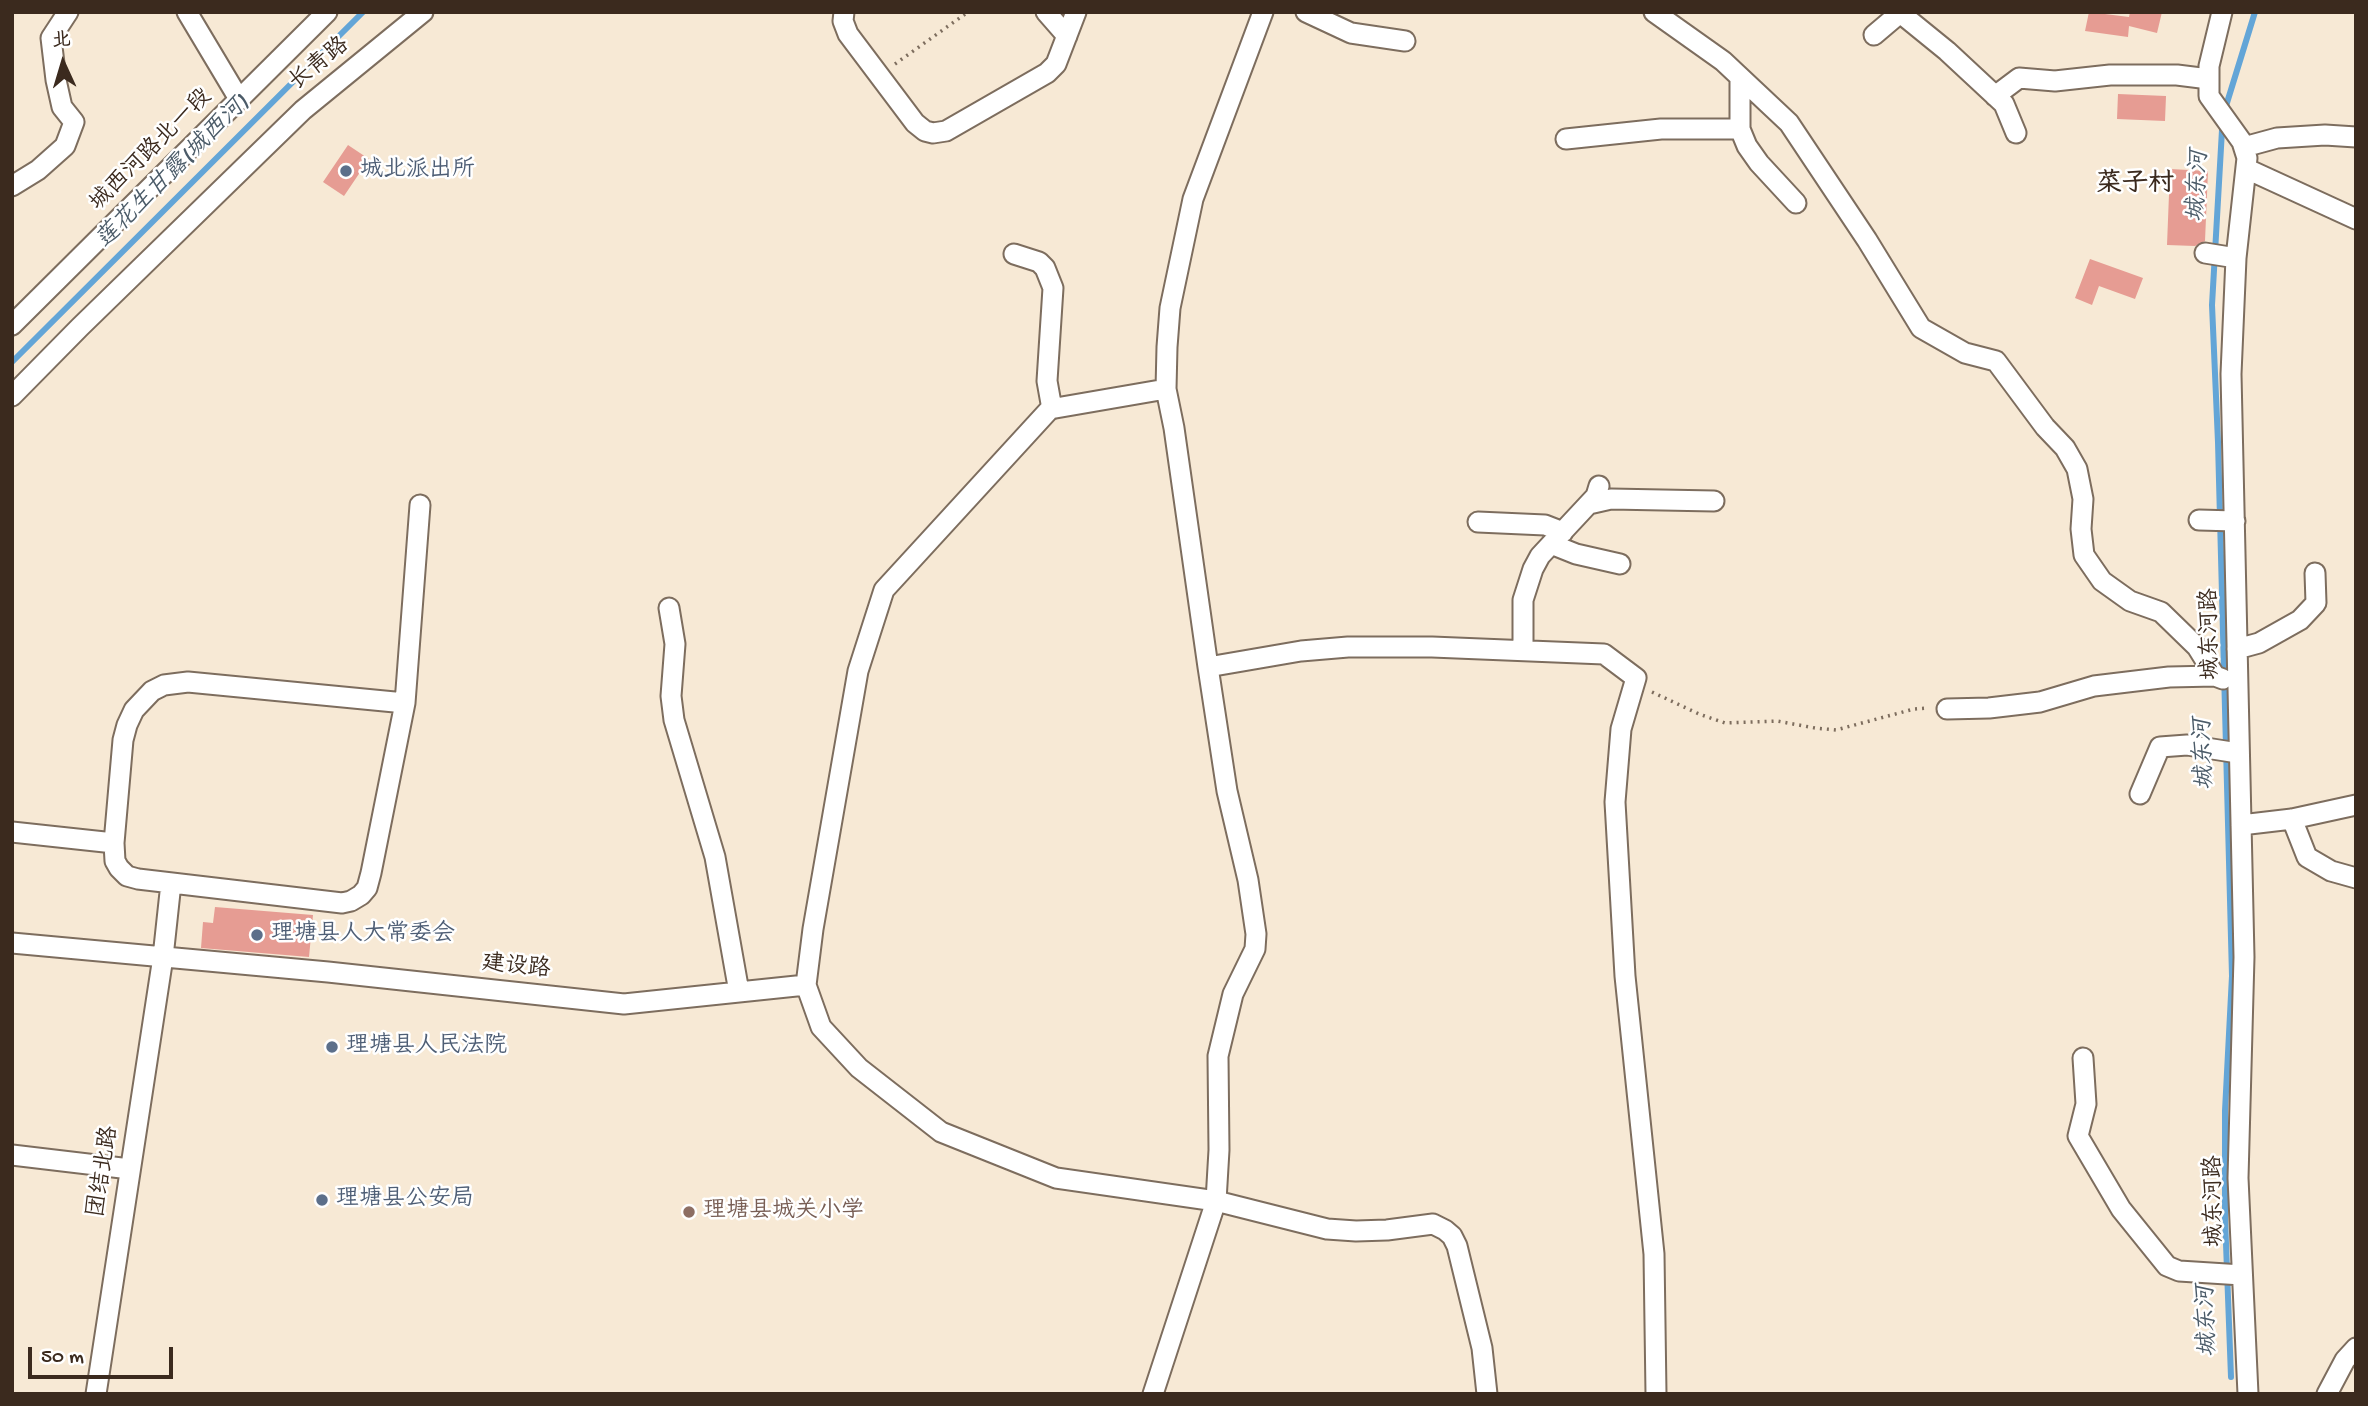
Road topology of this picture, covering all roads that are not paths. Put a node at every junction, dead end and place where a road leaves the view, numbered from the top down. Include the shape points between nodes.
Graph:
1 (68, 12) edge
2 (327, 12) edge
3 (423, 12) edge
4 (844, 12) edge
5 (1046, 12) edge
6 (1076, 12) edge
7 (1263, 12) edge
8 (1306, 12) edge
9 (1654, 12) edge
10 (2222, 12) edge
11 (188, 13) edge
12 (1900, 13) edge
13 (1874, 35) dead end
14 (1067, 36) junction
15 (1405, 41) dead end
16 (1740, 78) junction
17 (2209, 79) junction
18 (1995, 96) junction
19 (239, 99) junction
20 (1740, 129) junction
21 (2015, 133) dead end
22 (2356, 137) edge
23 (1566, 139) dead end
24 (2244, 147) junction
25 (2247, 169) junction
26 (12, 186) edge
27 (1796, 203) dead end
28 (2356, 219) edge
29 (1014, 254) dead end
30 (12, 326) edge
31 (1166, 389) junction
32 (12, 396) edge
33 (1052, 409) junction
34 (1714, 501) dead end
35 (419, 505) dead end
36 (2199, 520) dead end
37 (2235, 521) junction
38 (1478, 522) dead end
39 (1557, 538) junction
40 (1620, 564) dead end
41 (2315, 573) dead end
42 (669, 608) dead end
43 (2237, 649) junction
44 (1523, 650) junction
45 (1208, 667) junction
46 (2227, 680) junction
47 (405, 703) junction
48 (1947, 709) road end
49 (2238, 753) junction
50 (2140, 794) dead end
51 (2356, 805) edge
52 (2292, 819) junction
53 (2241, 825) junction
54 (12, 832) edge
55 (114, 843) junction
56 (2356, 878) edge
57 (171, 883) junction
58 (12, 943) edge
59 (163, 957) junction
60 (806, 985) junction
61 (739, 992) junction
62 (2083, 1058) dead end
63 (12, 1155) edge
64 (130, 1169) junction
65 (1216, 1201) junction
66 (2242, 1275) junction
67 (2356, 1348) edge
68 (96, 1394) edge
69 (1153, 1394) edge
70 (1488, 1394) edge
71 (1656, 1394) edge
72 (2248, 1394) edge
73 (2326, 1394) edge

1 - 26 street via 51,38 62,107 74,122 65,146
2 - 19 street, 城西河路北一段
3 - 32 street, 长青路 via 303,110
4 - 14 street via 845,28 919,127 928,132 941,132 1047,73 1056,64
5 - 14 street
6 - 14 street
7 - 31 street via 1193,199 1170,308
8 - 15 street via 1351,33
9 - 16 street
10 - 17 street, 城东河路
11 - 19 street
12 - 13 street
12 - 18 street
16 - 20 street
16 - 46 street via 1780,113 1812,155 1921,328 1965,353 1996,361 2065,448 2077,470 2083,499 2084,555 2102,581 2130,601 2161,612
17 - 18 street via 2177,75 2055,81 2019,78
17 - 24 street, 城东河路 via 2209,96
18 - 21 street via 2004,104
19 - 30 street, 城西河路北一段
20 - 23 street via 1661,129
20 - 27 street via 1759,163
22 - 24 street via 2277,138
24 - 25 street, 城东河路
25 - 28 street
25 - 37 street, 城东河路 via 2221,255 2231,374
29 - 33 street via 1039,262 1053,288 1047,373
31 - 33 street
31 - 45 street
33 - 60 street via 884,590 858,671
34 - 39 street via 1594,495
35 - 47 street
36 - 37 street
37 - 43 street, 城东河路
38 - 39 street via 1545,525
39 - 40 street via 1576,554
39 - 44 street via 1540,556 1528,581
41 - 43 street via 2316,603 2300,620 2259,643
42 - 61 street via 675,644 674,720 715,858
43 - 46 street, 城东河路
44 - 45 street via 1348,648
44 - 71 street via 1604,654 1636,678 1621,729 1615,802 1625,976 1654,1254
45 - 65 street via 1256,934 1255,949 1233,993 1218,1056
46 - 48 street via 2169,677 2094,686 2040,702
46 - 49 street, 城东河路
47 - 55 street via 188,681 164,685 134,710 127,725
47 - 57 street via 372,873 361,895 342,903
49 - 50 street via 2187,745 2160,747
49 - 53 street, 城东河路
51 - 52 street
52 - 53 street
52 - 56 street via 2307,857 2331,872
53 - 66 street, 城东河路 via 2244,957 2238,1178
54 - 55 street
55 - 57 street via 116,860 127,876
57 - 59 street, 团结北路
58 - 59 street, 建设路
59 - 61 street, 建设路 via 624,1004
59 - 64 street, 团结北路
60 - 61 street, 建设路
60 - 65 street via 821,1027 859,1068 941,1132 1056,1178
62 - 66 street via 2086,1104 2078,1136 2121,1209 2167,1266 2179,1271
63 - 64 street
64 - 68 street, 团结北路
65 - 69 street
65 - 70 street via 1327,1228 1387,1230 1433,1224 1445,1230 1457,1246 1482,1348
66 - 72 street, 城东河路
67 - 73 street

